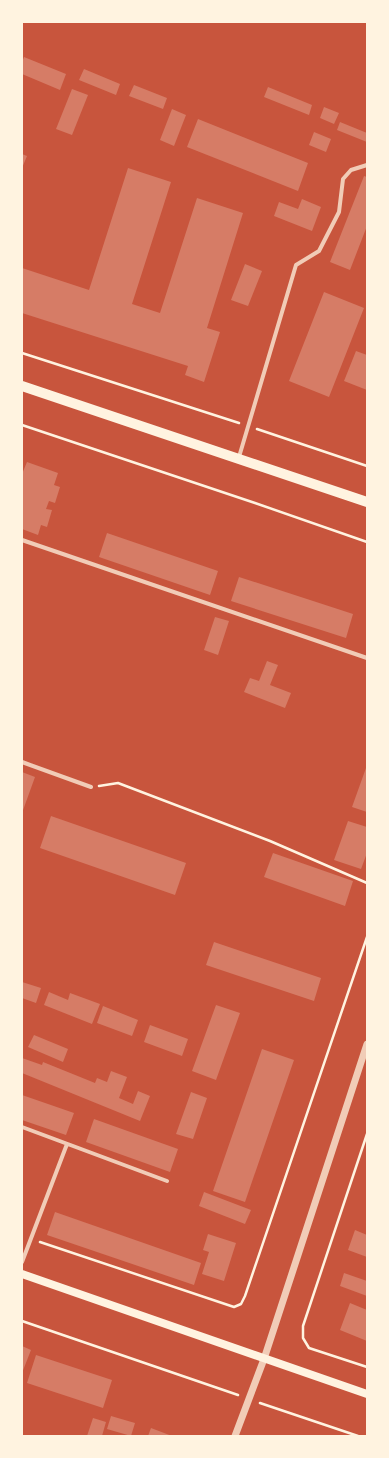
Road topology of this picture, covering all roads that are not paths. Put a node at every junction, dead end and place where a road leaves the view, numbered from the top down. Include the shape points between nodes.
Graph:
1 (367, 165) edge
2 (22, 386) edge
3 (238, 459) junction
4 (367, 502) edge
5 (22, 540) edge
6 (367, 658) edge
7 (22, 762) edge
8 (91, 787) road end
9 (367, 1044) edge
10 (22, 1127) edge
11 (68, 1144) junction
12 (167, 1181) dead end
13 (22, 1262) edge
14 (22, 1274) edge
15 (264, 1359) junction
16 (367, 1394) edge
17 (235, 1436) edge

1 - 3 street via 351,170 343,179 339,212 319,251 296,265
2 - 3 main road
3 - 4 main road
5 - 6 street
7 - 8 street
9 - 15 street
10 - 11 street
11 - 12 street
11 - 13 street
14 - 15 main road
15 - 16 main road
15 - 17 street

